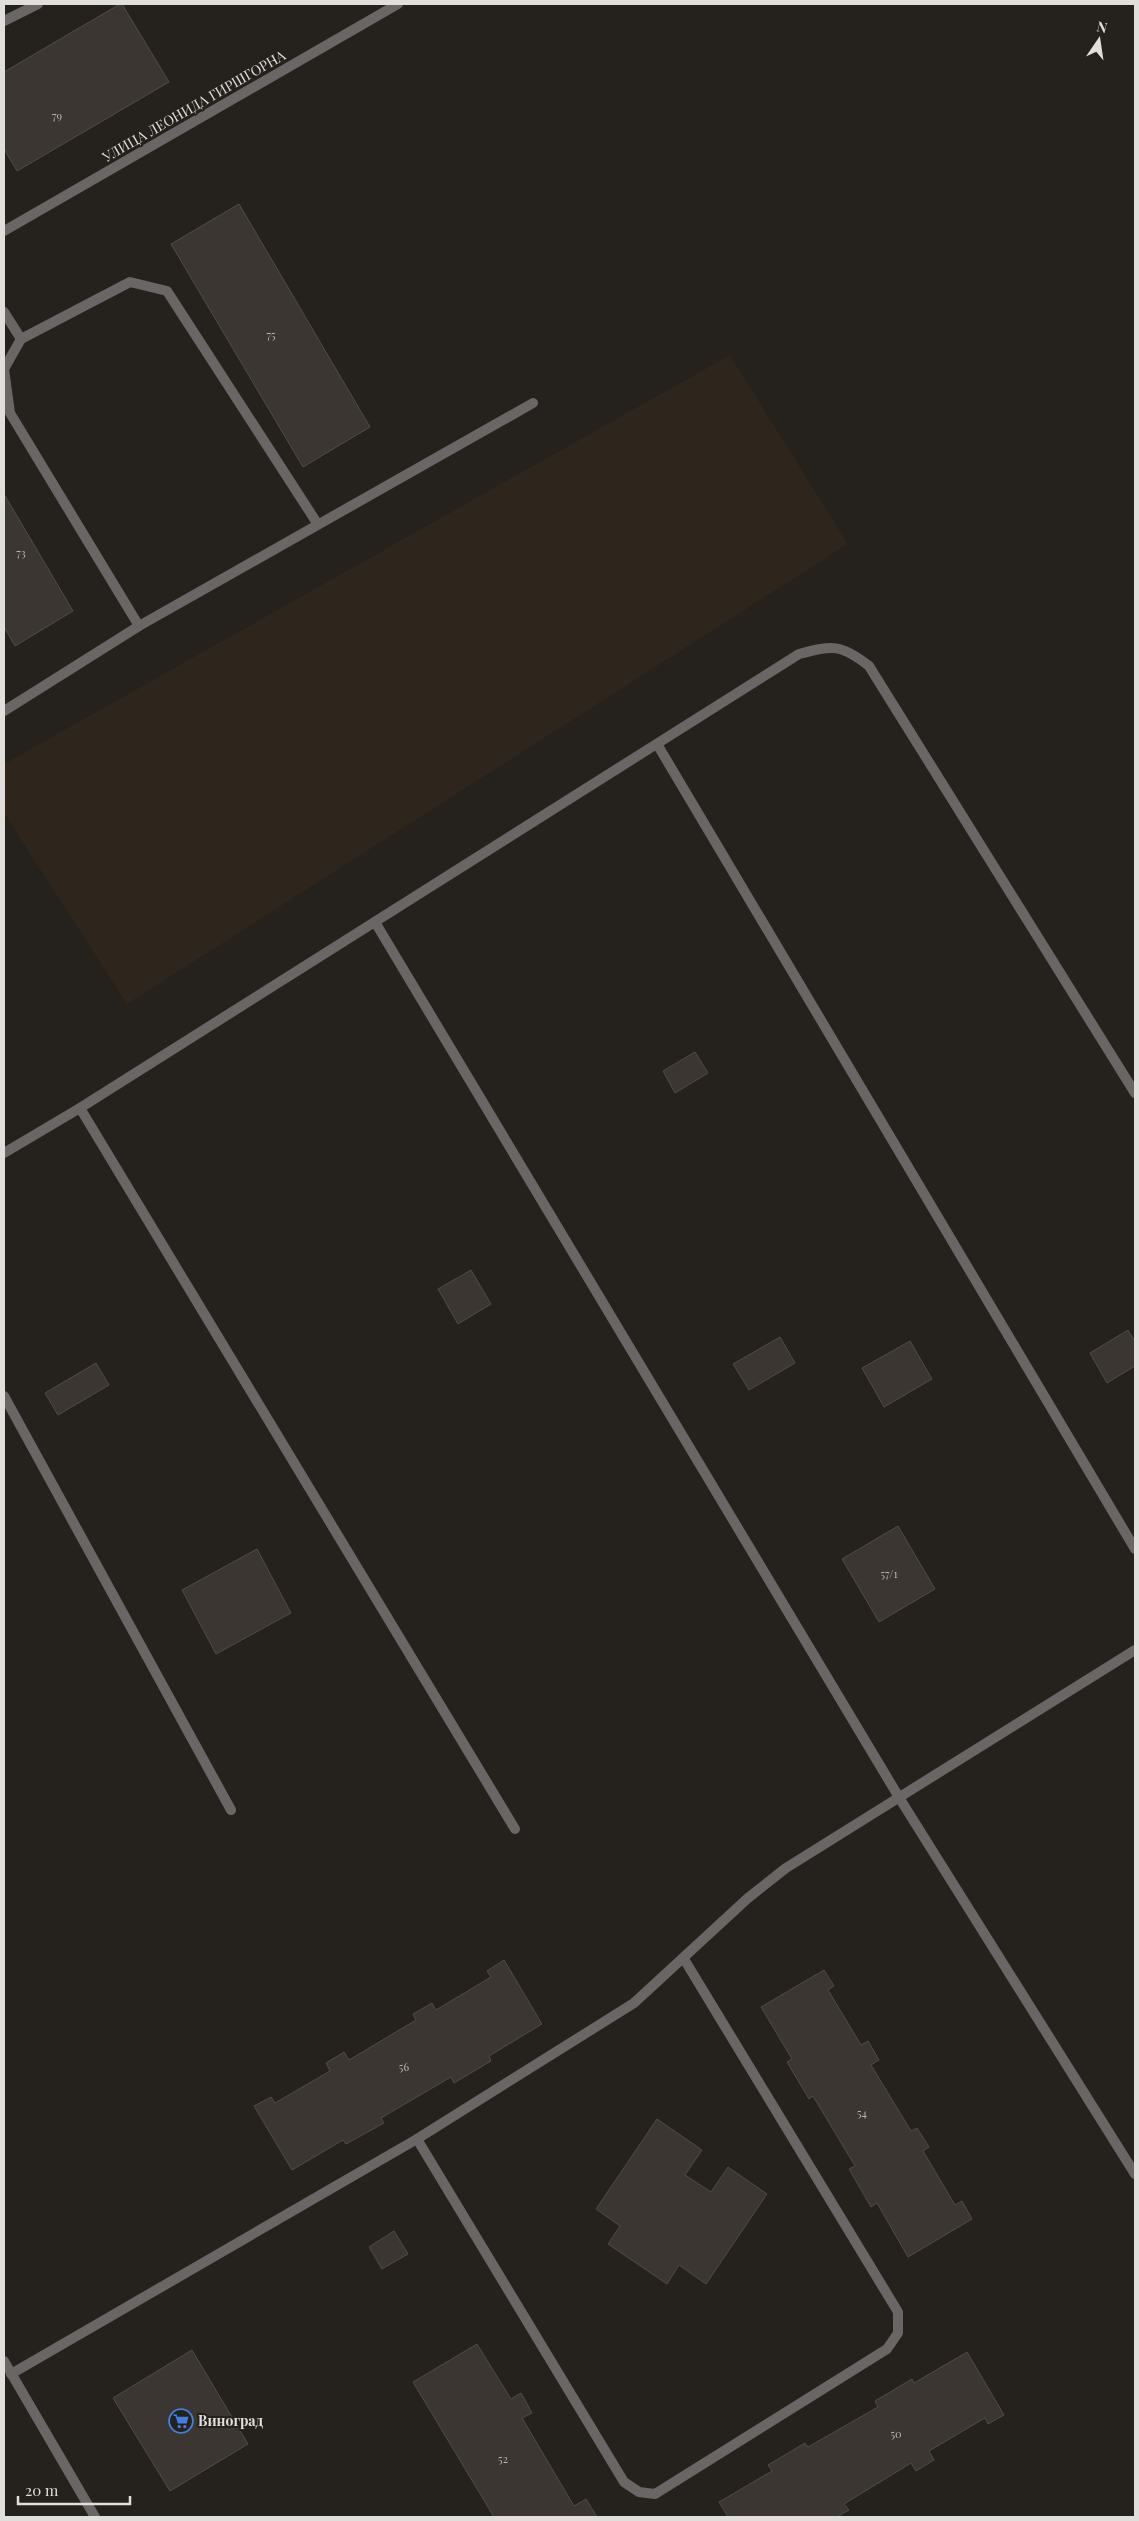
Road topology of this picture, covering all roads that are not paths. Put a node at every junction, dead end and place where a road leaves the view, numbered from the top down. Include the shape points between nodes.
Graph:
1 (38, 4) edge
2 (398, 4) edge
3 (4, 21) edge
4 (4, 231) edge
5 (4, 312) edge
6 (21, 339) junction
7 (533, 403) dead end
8 (317, 524) junction
9 (139, 626) junction
10 (4, 711) edge
11 (657, 744) junction
12 (375, 922) junction
13 (1135, 1094) edge
14 (80, 1108) junction
15 (4, 1153) edge
16 (4, 1396) edge
17 (1135, 1549) edge
18 (1135, 1650) edge
19 (900, 1798) junction
20 (232, 1810) dead end
21 (515, 1829) dead end
22 (684, 1959) junction
23 (417, 2139) junction
24 (1135, 2174) edge
25 (4, 2361) edge
26 (11, 2374) junction
27 (96, 2517) edge

1 - 3 street
2 - 4 street, УЛИЦА ЛЕОНИДА ГИРШГОРНА
5 - 6 street
6 - 8 street via 130,282 167,291
6 - 9 street via 4,369 10,413
7 - 8 street
8 - 9 street
9 - 10 street
11 - 12 street
11 - 13 street via 799,654 827,646 851,652 869,666
11 - 17 street
12 - 14 street
12 - 19 street
14 - 15 street
14 - 21 street
16 - 20 street
18 - 19 street
19 - 22 street via 786,1868 748,1898
19 - 24 street
22 - 23 street via 634,2004
22 - 23 street via 898,2312 898,2333 887,2349 655,2494 639,2492 624,2482
23 - 26 street
25 - 26 street
26 - 27 street

